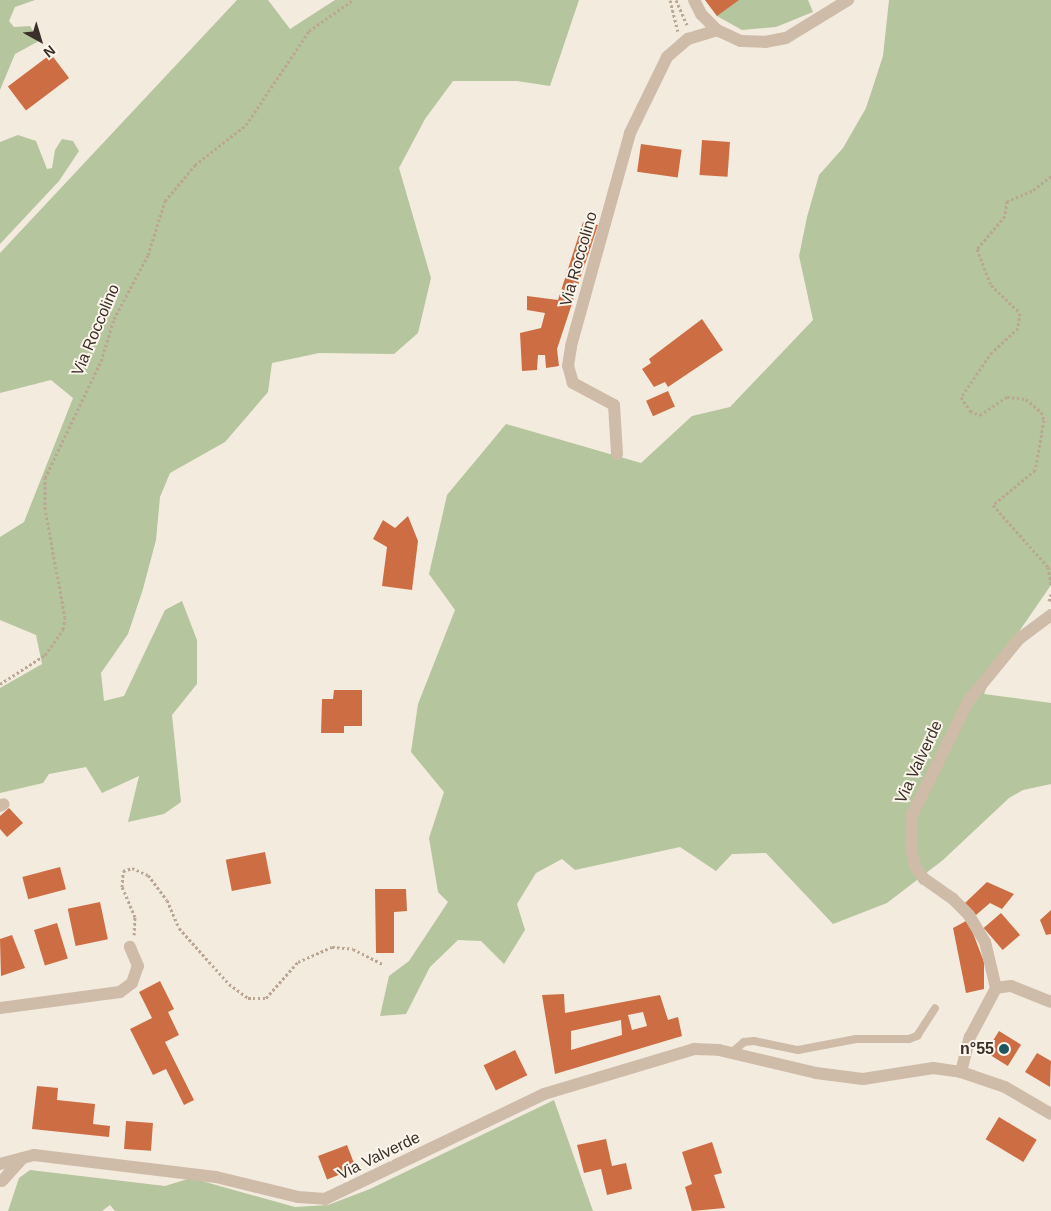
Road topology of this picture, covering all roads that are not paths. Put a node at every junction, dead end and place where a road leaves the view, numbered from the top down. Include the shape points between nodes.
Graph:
1 (694, 0) edge
2 (848, 0) edge
3 (718, 30) junction
4 (617, 454) dead end
5 (1051, 615) edge
6 (130, 947) road end
7 (996, 988) junction
8 (1051, 1002) edge
9 (0, 1008) edge
10 (935, 1008) dead end
11 (731, 1052) junction
12 (961, 1072) junction
13 (1051, 1114) edge
14 (26, 1156) junction
15 (0, 1164) edge
16 (0, 1184) edge

1 - 3 street via 701,14
2 - 3 street via 786,38 741,40
3 - 4 street, Via Roccolino via 688,39 667,57 630,133 570,346 568,366 573,383 614,405
5 - 7 street, Via Valverde via 1019,639 968,700 912,816 911,849 915,866 924,879 953,898 969,915 985,942
6 - 9 street via 138,966 132,983 120,992
7 - 8 street via 1011,986
7 - 12 street via 970,1037
10 - 11 lane, Via Valverde via 917,1036 909,1039 856,1039 798,1050 754,1041 744,1042
11 - 12 street, Via Valverde via 816,1073 863,1079 933,1068
11 - 14 street, Via Valverde via 683,1052 544,1094 325,1199 298,1198 216,1177
12 - 13 street, Via Valverde via 1005,1087
14 - 15 street, Via Valverde
14 - 16 street

